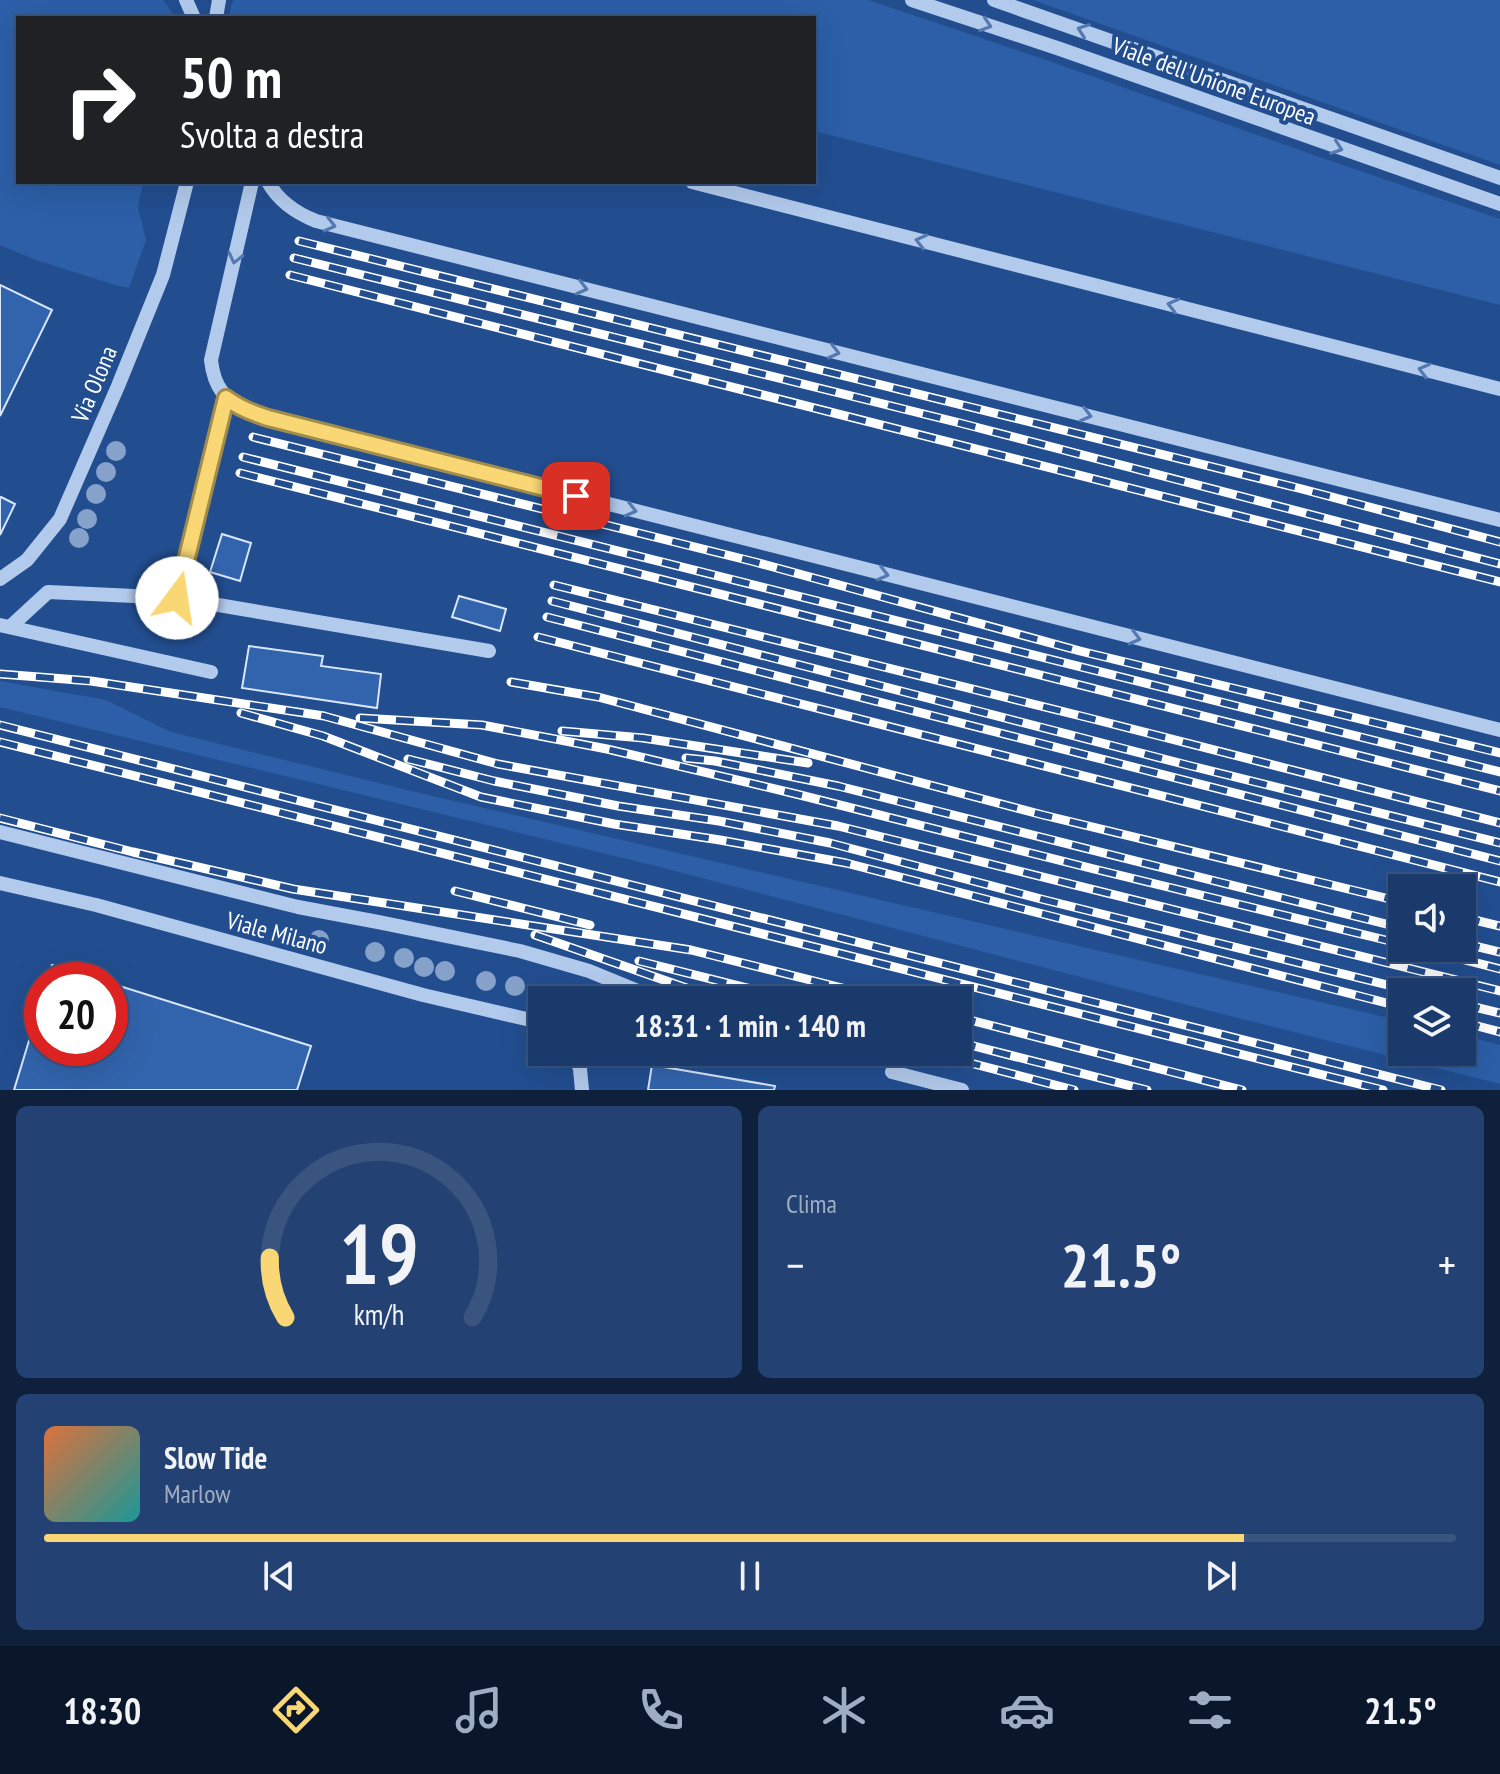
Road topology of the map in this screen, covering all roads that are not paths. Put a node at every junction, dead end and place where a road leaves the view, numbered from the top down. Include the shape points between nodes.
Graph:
1 (912, 0) edge
2 (994, 0) edge
3 (1500, 178) edge
4 (186, 184) edge
5 (252, 184) edge
6 (269, 184) edge
7 (700, 184) edge
8 (1500, 204) edge
9 (1500, 389) edge
10 (226, 398) junction
11 (1500, 520) edge
12 (0, 579) edge
13 (177, 598) junction
14 (5, 626) edge
15 (489, 651) dead end
16 (211, 672) dead end
17 (1500, 730) edge
18 (0, 832) edge
19 (0, 883) edge
20 (626, 986) edge
21 (528, 1019) edge
22 (579, 1066) edge
23 (892, 1072) dead end
24 (582, 1090) edge
25 (962, 1090) edge

1 -> 8 street, Viale dell'Unione Europea
3 -> 2 street, Viale dell'Unione Europea
4 - 12 street, Via Olona via 163,275 60,519 27,560
5 -> 10 street via 211,360 213,376
6 -> 11 street via 282,201 316,221
9 -> 7 street
10 - 13 street
10 -> 17 street via 268,418
13 - 14 street via 48,592
13 - 15 street
14 - 16 street
18 - 20 street via 298,907 520,951
19 - 21 street, Viale Milano
22 - 24 street
23 - 25 street

